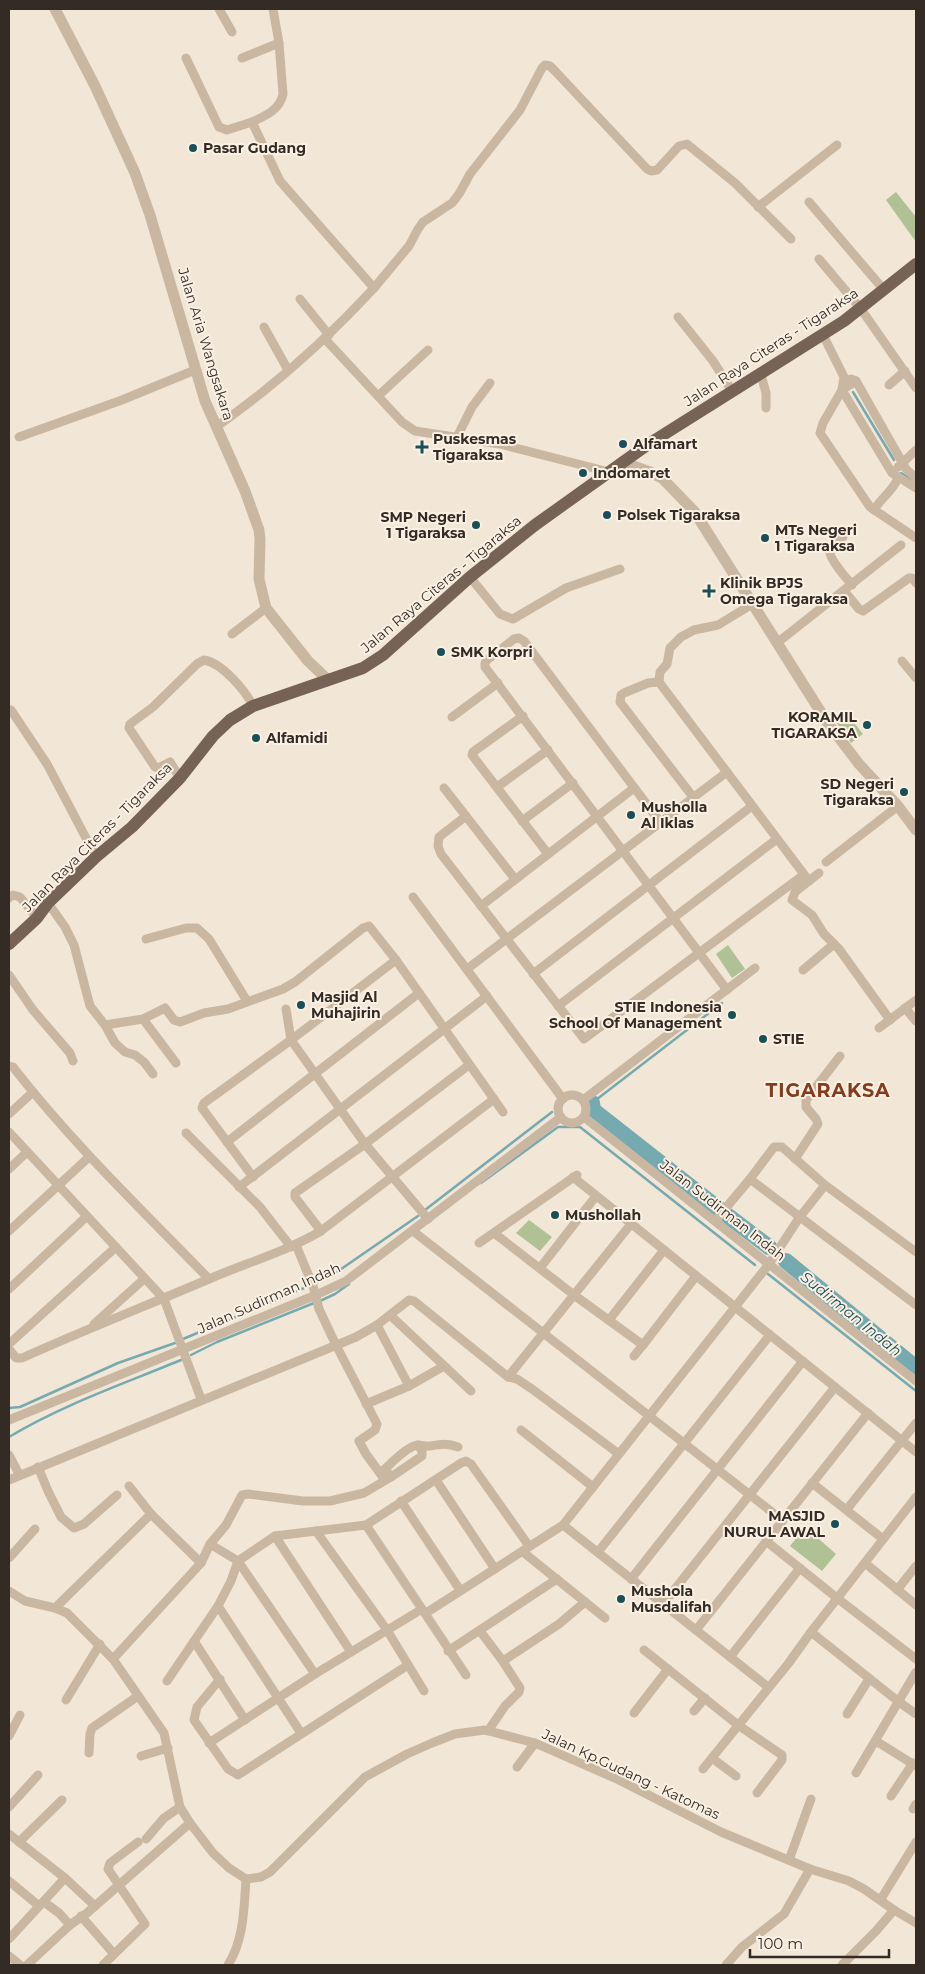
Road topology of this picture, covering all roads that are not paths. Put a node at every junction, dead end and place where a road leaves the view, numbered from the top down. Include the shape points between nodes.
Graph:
1 (55, 9) edge
2 (220, 9) edge
3 (273, 9) edge
4 (232, 32) dead end
5 (280, 44) junction
6 (186, 58) dead end
7 (242, 58) dead end
8 (252, 122) junction
9 (837, 146) dead end
10 (809, 202) dead end
11 (758, 207) junction
12 (791, 239) dead end
13 (819, 259) dead end
14 (916, 264) edge
15 (374, 288) junction
16 (884, 290) junction
17 (300, 299) dead end
18 (861, 309) junction
19 (678, 317) dead end
20 (264, 326) dead end
21 (823, 335) junction
22 (327, 337) junction
23 (428, 350) dead end
24 (196, 370) junction
25 (288, 370) junction
26 (905, 371) junction
27 (761, 375) junction
28 (844, 377) junction
29 (856, 381) junction
30 (490, 383) dead end
31 (889, 385) dead end
32 (916, 388) edge
33 (842, 390) junction
34 (732, 391) junction
35 (378, 396) junction
36 (766, 408) dead end
37 (216, 427) junction
38 (19, 437) dead end
39 (457, 437) junction
40 (916, 450) edge
41 (622, 462) junction
42 (902, 463) junction
43 (609, 472) junction
44 (895, 476) junction
45 (916, 478) edge
46 (916, 488) edge
47 (874, 510) junction
48 (843, 537) dead end
49 (916, 538) edge
50 (902, 545) dead end
51 (620, 569) dead end
52 (470, 577) junction
53 (916, 583) edge
54 (852, 585) junction
55 (844, 591) junction
56 (754, 603) junction
57 (266, 608) junction
58 (232, 634) dead end
59 (777, 642) junction
60 (902, 661) dead end
61 (916, 678) edge
62 (327, 679) junction
63 (659, 682) junction
64 (498, 683) junction
65 (253, 706) junction
66 (11, 710) dead end
67 (523, 716) junction
68 (452, 718) dead end
69 (548, 750) junction
70 (726, 772) junction
71 (180, 778) junction
72 (573, 783) junction
73 (497, 787) junction
74 (444, 788) dead end
75 (634, 788) junction
76 (693, 797) junction
77 (752, 806) junction
78 (898, 806) junction
79 (466, 816) junction
80 (598, 816) junction
81 (522, 821) junction
82 (660, 822) junction
83 (916, 830) edge
84 (777, 839) junction
85 (623, 850) junction
86 (548, 854) junction
87 (96, 857) junction
88 (826, 862) dead end
89 (819, 873) dead end
90 (806, 877) junction
91 (515, 879) junction
92 (649, 885) junction
93 (413, 897) dead end
94 (9, 898) edge
95 (48, 903) junction
96 (481, 906) junction
97 (37, 918) junction
98 (673, 918) junction
99 (146, 939) dead end
100 (506, 939) junction
101 (9, 944) edge
102 (834, 944) junction
103 (699, 953) junction
104 (396, 960) junction
105 (755, 968) dead end
106 (467, 969) junction
107 (803, 970) dead end
108 (533, 974) junction
109 (9, 975) edge
110 (727, 990) junction
111 (419, 994) junction
112 (486, 996) junction
113 (916, 1000) edge
114 (247, 1001) junction
115 (558, 1006) junction
116 (905, 1008) junction
117 (286, 1009) dead end
118 (143, 1019) junction
119 (890, 1020) junction
120 (916, 1021) edge
121 (104, 1025) junction
122 (879, 1028) dead end
123 (444, 1030) junction
124 (291, 1040) junction
125 (840, 1056) dead end
126 (73, 1061) dead end
127 (176, 1063) dead end
128 (469, 1064) junction
129 (9, 1066) edge
130 (153, 1074) dead end
131 (314, 1074) junction
132 (33, 1092) junction
133 (494, 1099) junction
134 (563, 1099) junction
135 (583, 1100) junction
136 (339, 1110) junction
137 (503, 1112) dead end
138 (9, 1114) edge
139 (584, 1117) junction
140 (560, 1118) junction
141 (9, 1132) edge
142 (186, 1133) dead end
143 (227, 1142) junction
144 (364, 1144) junction
145 (27, 1152) junction
146 (90, 1157) junction
147 (796, 1160) junction
148 (9, 1169) edge
149 (253, 1177) junction
150 (392, 1178) junction
151 (750, 1179) junction
152 (59, 1185) junction
153 (825, 1185) junction
154 (239, 1187) junction
155 (596, 1196) junction
156 (86, 1217) junction
157 (799, 1218) junction
158 (428, 1219) junction
159 (715, 1221) junction
160 (631, 1224) junction
161 (9, 1231) edge
162 (320, 1231) junction
163 (413, 1231) junction
164 (494, 1234) junction
165 (479, 1243) dead end
166 (294, 1246) junction
167 (116, 1247) junction
168 (664, 1250) junction
169 (916, 1252) edge
170 (769, 1264) junction
171 (540, 1268) junction
172 (696, 1276) junction
173 (144, 1279) junction
174 (209, 1279) junction
175 (9, 1289) edge
176 (316, 1295) junction
177 (574, 1295) junction
178 (164, 1299) junction
179 (916, 1305) edge
180 (735, 1307) junction
181 (390, 1315) junction
182 (609, 1320) junction
183 (377, 1324) junction
184 (90, 1328) junction
185 (544, 1333) junction
186 (770, 1335) junction
187 (9, 1344) edge
188 (336, 1345) junction
189 (643, 1345) junction
190 (9, 1349) edge
191 (182, 1350) junction
192 (634, 1356) dead end
193 (803, 1361) junction
194 (444, 1366) junction
195 (508, 1377) junction
196 (916, 1381) edge
197 (409, 1386) junction
198 (835, 1387) junction
199 (471, 1391) dead end
200 (201, 1400) junction
201 (366, 1404) junction
202 (868, 1413) junction
203 (649, 1416) junction
204 (9, 1420) edge
205 (916, 1423) edge
206 (521, 1430) dead end
207 (903, 1441) junction
208 (684, 1443) junction
209 (418, 1445) junction
210 (458, 1447) dead end
211 (916, 1452) edge
212 (619, 1454) junction
213 (9, 1455) edge
214 (38, 1467) junction
215 (718, 1470) junction
216 (19, 1474) junction
217 (388, 1479) junction
218 (9, 1480) edge
219 (436, 1480) junction
220 (812, 1483) junction
221 (129, 1486) dead end
222 (593, 1487) junction
223 (117, 1495) dead end
224 (750, 1495) junction
225 (916, 1497) edge
226 (401, 1501) junction
227 (847, 1509) junction
228 (151, 1514) junction
229 (782, 1520) junction
230 (563, 1524) junction
231 (366, 1525) junction
232 (35, 1529) dead end
233 (316, 1531) junction
234 (275, 1536) junction
235 (883, 1539) junction
236 (766, 1541) junction
237 (210, 1544) junction
238 (526, 1549) junction
239 (598, 1552) junction
240 (9, 1558) edge
241 (238, 1561) junction
242 (200, 1563) junction
243 (865, 1563) junction
244 (916, 1566) edge
245 (800, 1568) junction
246 (495, 1569) junction
247 (557, 1579) junction
248 (631, 1579) junction
249 (460, 1590) junction
250 (897, 1590) junction
251 (9, 1591) edge
252 (837, 1598) junction
253 (585, 1602) junction
254 (663, 1604) junction
255 (916, 1605) edge
256 (218, 1606) junction
257 (55, 1608) junction
258 (424, 1611) junction
259 (605, 1618) dead end
260 (387, 1630) junction
261 (696, 1630) junction
262 (480, 1631) junction
263 (811, 1632) junction
264 (194, 1641) junction
265 (100, 1644) junction
266 (644, 1650) dead end
267 (448, 1651) junction
268 (350, 1652) junction
269 (730, 1657) junction
270 (113, 1659) junction
271 (916, 1659) edge
272 (502, 1660) junction
273 (408, 1665) junction
274 (668, 1669) junction
275 (916, 1672) edge
276 (315, 1674) junction
277 (466, 1675) dead end
278 (220, 1679) junction
279 (869, 1679) junction
280 (167, 1681) dead end
281 (768, 1687) junction
282 (424, 1691) dead end
283 (138, 1696) junction
284 (279, 1698) junction
285 (705, 1698) junction
286 (66, 1700) dead end
287 (899, 1702) junction
288 (694, 1711) dead end
289 (634, 1713) dead end
290 (847, 1714) dead end
291 (916, 1714) edge
292 (20, 1715) dead end
293 (245, 1720) junction
294 (738, 1725) junction
295 (488, 1731) junction
296 (301, 1733) junction
297 (9, 1736) edge
298 (876, 1740) junction
299 (209, 1743) junction
300 (534, 1743) junction
301 (168, 1748) junction
302 (89, 1753) dead end
303 (141, 1756) dead end
304 (712, 1758) junction
305 (914, 1765) edge
306 (517, 1766) dead end
307 (704, 1769) dead end
308 (856, 1773) dead end
309 (38, 1775) dead end
310 (736, 1776) dead end
311 (757, 1793) dead end
312 (891, 1796) dead end
313 (811, 1799) dead end
314 (62, 1800) dead end
315 (9, 1807) edge
316 (180, 1807) junction
317 (190, 1823) junction
318 (9, 1834) edge
319 (19, 1842) junction
320 (916, 1842) edge
321 (789, 1860) junction
322 (810, 1869) junction
323 (65, 1878) junction
324 (246, 1879) junction
325 (118, 1886) junction
326 (11, 1887) edge
327 (881, 1899) junction
328 (42, 1904) junction
329 (95, 1906) junction
330 (894, 1910) junction
331 (81, 1916) junction
332 (916, 1920) edge
333 (70, 1925) junction
334 (9, 1939) edge
335 (114, 1954) junction
336 (9, 1956) edge
337 (20, 1965) edge
338 (27, 1965) edge
339 (103, 1965) edge
340 (228, 1965) edge
341 (726, 1965) edge
342 (842, 1965) edge

1 - 24 street, Jalan Aria Wangsakara via 135,173
2 - 4 street
3 - 5 street
5 - 7 street
5 - 8 street via 282,100
6 - 8 street via 219,127 227,130
8 - 15 street via 280,181
9 - 11 street
10 - 16 street
11 - 12 street
11 - 15 street via 735,183 687,144 678,146 657,170 651,171 555,71 545,65 520,110 470,174 459,194 452,203 423,222 409,246
13 - 18 street
14 - 16 main road, Jalan Raya Citeras - Tigaraksa
15 - 22 street
16 - 18 main road, Jalan Raya Citeras - Tigaraksa
17 - 22 street
18 - 21 main road, Jalan Raya Citeras - Tigaraksa
18 - 26 street
19 - 34 street
20 - 25 street
21 - 27 main road, Jalan Raya Citeras - Tigaraksa
21 - 28 street
22 - 25 street
22 - 35 street
23 - 35 street
24 - 37 street, Jalan Aria Wangsakara
24 - 38 street
25 - 37 street
26 - 31 street
26 - 32 street
27 - 34 main road, Jalan Raya Citeras - Tigaraksa
27 - 36 street
28 - 29 street
28 - 33 street
29 - 33 street
29 - 42 street
30 - 39 street via 472,407
33 - 44 street
33 - 47 street via 820,430
34 - 41 main road, Jalan Raya Citeras - Tigaraksa
35 - 39 street via 408,427
37 - 57 street, Jalan Aria Wangsakara via 259,530 259,580
39 - 43 street
40 - 42 street
41 - 43 main road, Jalan Raya Citeras - Tigaraksa
41 - 56 street via 662,478 681,495
42 - 44 street
42 - 45 street
43 - 52 main road, Jalan Raya Citeras - Tigaraksa
44 - 46 street
44 - 47 street via 894,487
47 - 49 street
48 - 54 street via 832,545 830,557
50 - 54 street
51 - 52 street via 566,588 513,619 500,614
52 - 62 main road, Jalan Raya Citeras - Tigaraksa via 383,655 363,668
53 - 55 street via 909,578 863,611
54 - 55 street
55 - 59 street
56 - 59 street
56 - 63 street via 718,625 694,630 682,637 670,648
57 - 58 street
57 - 62 street, Jalan Aria Wangsakara via 308,661
59 - 78 street via 827,722 859,764
60 - 61 street
62 - 65 main road, Jalan Raya Citeras - Tigaraksa
63 - 70 street
63 - 76 street via 624,693 620,702
64 - 67 street
64 - 68 street
64 - 75 street via 485,663 519,638
65 - 71 main road, Jalan Raya Citeras - Tigaraksa via 230,720 213,736
65 - 71 street via 239,685 204,660 130,724 129,728 155,767 170,762
66 - 87 street via 47,764
67 - 69 street
67 - 73 street via 472,753
69 - 72 street
69 - 73 street
70 - 76 street
70 - 77 street
71 - 87 main road, Jalan Raya Citeras - Tigaraksa via 132,827
72 - 80 street
72 - 81 street
73 - 81 street
74 - 79 street
75 - 80 street
75 - 82 street
76 - 82 street
77 - 84 street
77 - 92 street
78 - 83 street
78 - 88 street
79 - 91 street
79 - 96 street via 439,837 438,846
80 - 85 street
80 - 86 street
81 - 86 street
82 - 85 street
84 - 90 street
84 - 98 street
85 - 92 street
85 - 100 street
86 - 91 street
87 - 95 main road, Jalan Raya Citeras - Tigaraksa
89 - 90 street
90 - 102 street via 792,900 812,915
90 - 103 street via 802,876
91 - 96 street
92 - 98 street
92 - 108 street
93 - 106 street
94 - 97 street via 13,895 20,898
95 - 97 main road, Jalan Raya Citeras - Tigaraksa
95 - 121 street via 74,945 90,1006
96 - 100 street
97 - 101 main road, Jalan Raya Citeras - Tigaraksa
98 - 103 street
98 - 115 street
99 - 114 street via 197,928 209,940
100 - 106 street
100 - 108 street
102 - 107 street
102 - 119 street
103 - 110 street
103 - 115 street via 584,1039
104 - 111 street
104 - 114 street via 367,926 289,986
104 - 124 street
105 - 110 street
106 - 112 street
108 - 115 street
109 - 126 street via 33,1010 70,1052
110 - 135 street
111 - 123 street
111 - 131 street
112 - 123 street
112 - 134 street
113 - 116 street
114 - 118 street via 180,1022 174,1020 165,1008
116 - 119 street
116 - 120 street
117 - 124 street
118 - 121 street
118 - 127 street
119 - 122 street
121 - 130 street via 119,1048 136,1055
123 - 128 street
123 - 136 street
124 - 131 street
124 - 143 street via 204,1103 202,1108
125 - 147 street via 806,1100 806,1107 818,1124
128 - 133 street
128 - 144 street
129 - 132 street
131 - 136 street
131 - 143 street
132 - 138 street
132 - 146 street
133 - 137 street
133 - 150 street
134 - 135 street via 574,1095
134 - 140 street via 558,1110
135 - 139 street via 586,1104
136 - 144 street
136 - 149 street
139 - 140 street via 575,1123
139 - 159 street, Jalan Sudirman Indah
140 - 158 street, Jalan Sudirman Indah
141 - 145 street
142 - 154 street
143 - 149 street
144 - 150 street
144 - 162 street via 295,1193 295,1198
145 - 148 street
145 - 152 street
146 - 152 street
146 - 174 street
147 - 151 street via 782,1147 774,1147
147 - 153 street
149 - 154 street
150 - 158 street
150 - 162 street
151 - 157 street
151 - 159 street
152 - 156 street
152 - 161 street
153 - 157 street
153 - 169 street
154 - 166 street
155 - 160 street
155 - 164 street via 575,1176
155 - 171 street
156 - 167 street
156 - 175 street
157 - 170 street
157 - 179 street
158 - 163 street, Jalan Sudirman Indah
159 - 170 street, Jalan Sudirman Indah
160 - 168 street
160 - 177 street
162 - 166 street
163 - 176 street, Jalan Sudirman Indah via 346,1281
163 - 185 street
164 - 165 street
164 - 171 street
166 - 174 street
166 - 176 street
167 - 173 street
167 - 187 street
168 - 172 street
168 - 182 street
170 - 180 street
170 - 196 street, Jalan Sudirman Indah
171 - 177 street
172 - 180 street
172 - 189 street
173 - 178 street
173 - 184 street
174 - 178 street
176 - 188 street
176 - 191 street, Jalan Sudirman Indah
177 - 182 street
177 - 185 street
178 - 184 street
178 - 191 street
180 - 186 street
180 - 203 street
181 - 183 street
181 - 194 street
181 - 195 street via 406,1300 414,1301
182 - 189 street
183 - 188 street
183 - 197 street
184 - 190 street via 18,1359
185 - 195 street
185 - 203 street
186 - 193 street
186 - 208 street
188 - 200 street
188 - 201 street
189 - 192 street
191 - 200 street
191 - 204 street, Jalan Sudirman Indah
193 - 198 street
193 - 215 street
194 - 197 street
194 - 199 street
195 - 212 street via 532,1389
197 - 201 street
198 - 202 street
198 - 224 street
200 - 214 street
201 - 217 street via 377,1424 375,1430 360,1440 366,1454
202 - 207 street
202 - 220 street
203 - 208 street
203 - 212 street
205 - 207 street
206 - 222 street
207 - 211 street
207 - 227 street
208 - 215 street
208 - 239 street
209 - 210 street via 427,1447 447,1443
209 - 217 street via 397,1457 385,1469
209 - 217 street via 422,1456
212 - 222 street
213 - 216 street
214 - 216 street
214 - 223 street via 61,1517 74,1528 84,1524
215 - 224 street
215 - 248 street
216 - 218 street
217 - 237 street via 364,1493 330,1501 245,1494
219 - 226 street
219 - 238 street via 461,1463 471,1464
219 - 246 street
220 - 227 street
220 - 229 street
221 - 228 street
222 - 230 street
224 - 229 street
224 - 254 street
225 - 235 street
226 - 231 street
226 - 249 street
227 - 235 street
228 - 242 street
228 - 257 street
229 - 236 street
230 - 238 street
230 - 239 street
231 - 233 street
231 - 258 street
232 - 240 street
233 - 234 street
233 - 260 street
234 - 241 street
234 - 268 street
235 - 243 street
236 - 245 street
236 - 261 street
237 - 241 street
237 - 242 street
238 - 246 street
238 - 247 street
239 - 248 street
241 - 256 street
241 - 276 street
242 - 270 street
243 - 250 street
243 - 252 street
244 - 250 street
245 - 252 street
245 - 269 street
246 - 249 street
247 - 253 street
247 - 262 street
248 - 254 street
249 - 258 street
250 - 255 street
251 - 257 street via 25,1601
252 - 263 street
252 - 271 street
253 - 259 street
253 - 272 street via 548,1631
254 - 261 street
256 - 264 street
256 - 284 street
257 - 265 street via 67,1613
258 - 260 street
258 - 267 street
260 - 268 street
260 - 273 street
261 - 269 street
262 - 267 street
262 - 272 street
263 - 279 street
263 - 281 street
264 - 278 street
264 - 280 street
265 - 270 street
265 - 286 street
266 - 274 street
267 - 277 street
268 - 276 street
269 - 281 street
270 - 283 street
272 - 295 street via 520,1688
273 - 282 street
273 - 296 street
274 - 285 street
274 - 289 street
275 - 287 street
276 - 284 street
278 - 293 street
278 - 299 street via 197,1707 194,1720
279 - 287 street
279 - 290 street
281 - 294 street
283 - 301 street via 164,1733
283 - 302 street via 92,1728
284 - 293 street
284 - 296 street
285 - 288 street
285 - 294 street
287 - 291 street
287 - 298 street
292 - 297 street
293 - 299 street
294 - 304 street
294 - 311 street via 783,1758
295 - 300 street, Jalan Kp.Gudang - Katomas
295 - 324 street, Jalan Kp.Gudang - Katomas via 456,1734 407,1754 365,1777 270,1872
296 - 299 street via 238,1775 228,1769
298 - 305 street
298 - 308 street
300 - 306 street
300 - 321 street, Jalan Kp.Gudang - Katomas via 619,1780 721,1832
301 - 303 street
301 - 316 street
304 - 307 street
304 - 310 street
305 - 312 street
309 - 315 street
313 - 321 street
314 - 319 street
316 - 317 street
316 - 325 street via 108,1866
317 - 324 street via 228,1868
317 - 325 street
318 - 319 street
319 - 323 street
320 - 327 street
321 - 322 street, Jalan Kp.Gudang - Katomas
322 - 327 street, Jalan Kp.Gudang - Katomas via 849,1881
322 - 341 street via 784,1914 742,1947
323 - 328 street
323 - 329 street
324 - 340 street via 244,1914 236,1953
325 - 329 street
325 - 335 street via 145,1924
326 - 328 street
327 - 330 street, Jalan Kp.Gudang - Katomas
328 - 333 street via 59,1913
328 - 334 street
329 - 331 street
330 - 332 street, Jalan Kp.Gudang - Katomas
330 - 342 street
331 - 333 street
331 - 335 street
333 - 338 street
335 - 339 street
336 - 337 street

